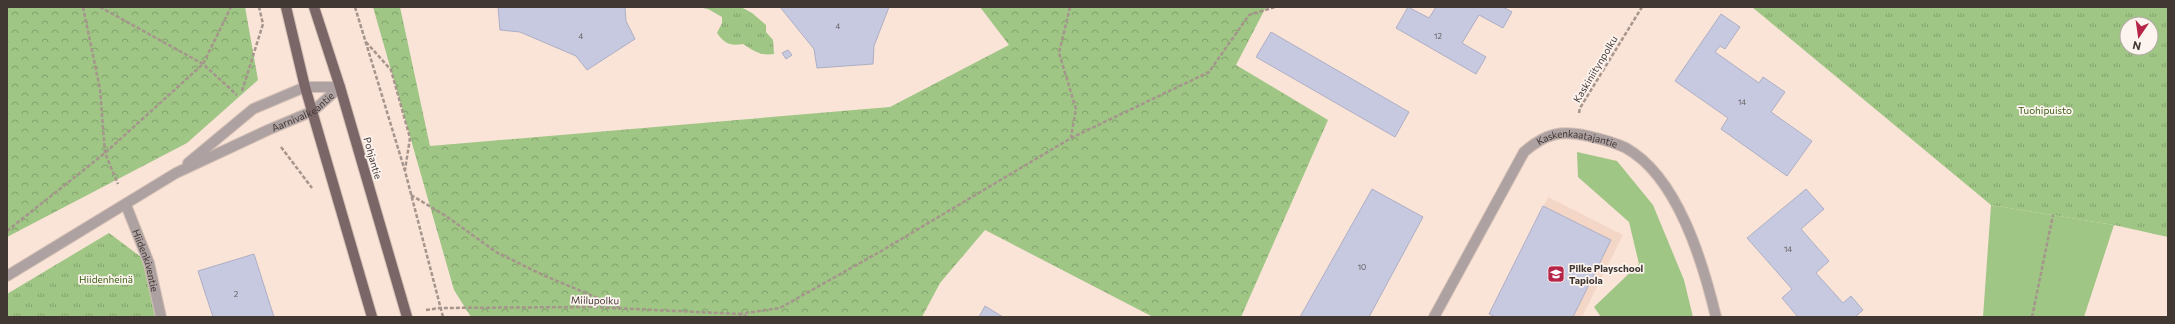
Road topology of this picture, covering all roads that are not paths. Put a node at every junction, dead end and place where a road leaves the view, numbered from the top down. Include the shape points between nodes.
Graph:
1 (286, 7) edge
2 (314, 7) edge
3 (305, 87) junction
4 (340, 87) junction
5 (313, 111) junction
6 (176, 174) junction
7 (126, 204) junction
8 (7, 276) edge
9 (161, 317) edge
10 (372, 317) edge
11 (407, 317) edge
12 (1434, 317) edge
13 (1716, 317) edge

1 - 3 main road
2 - 4 main road, Pohjantie
3 - 4 street, Aarnivalkeantie
3 - 5 main road
3 - 6 street, Aarnivalkeantie via 253,109
4 - 5 street, Aarnivalkeantie
4 - 11 main road, Pohjantie
5 - 6 street, Aarnivalkeantie
5 - 10 main road
6 - 7 street, Aarnivalkeantie
7 - 8 street, Aarnivalkeantie
7 - 9 street, Hiidenkiventie via 149,263
12 - 13 street, Kaskenkaatajantie via 1524,152 1534,143 1560,132 1610,141 1627,149 1651,169 1688,225 1705,272

